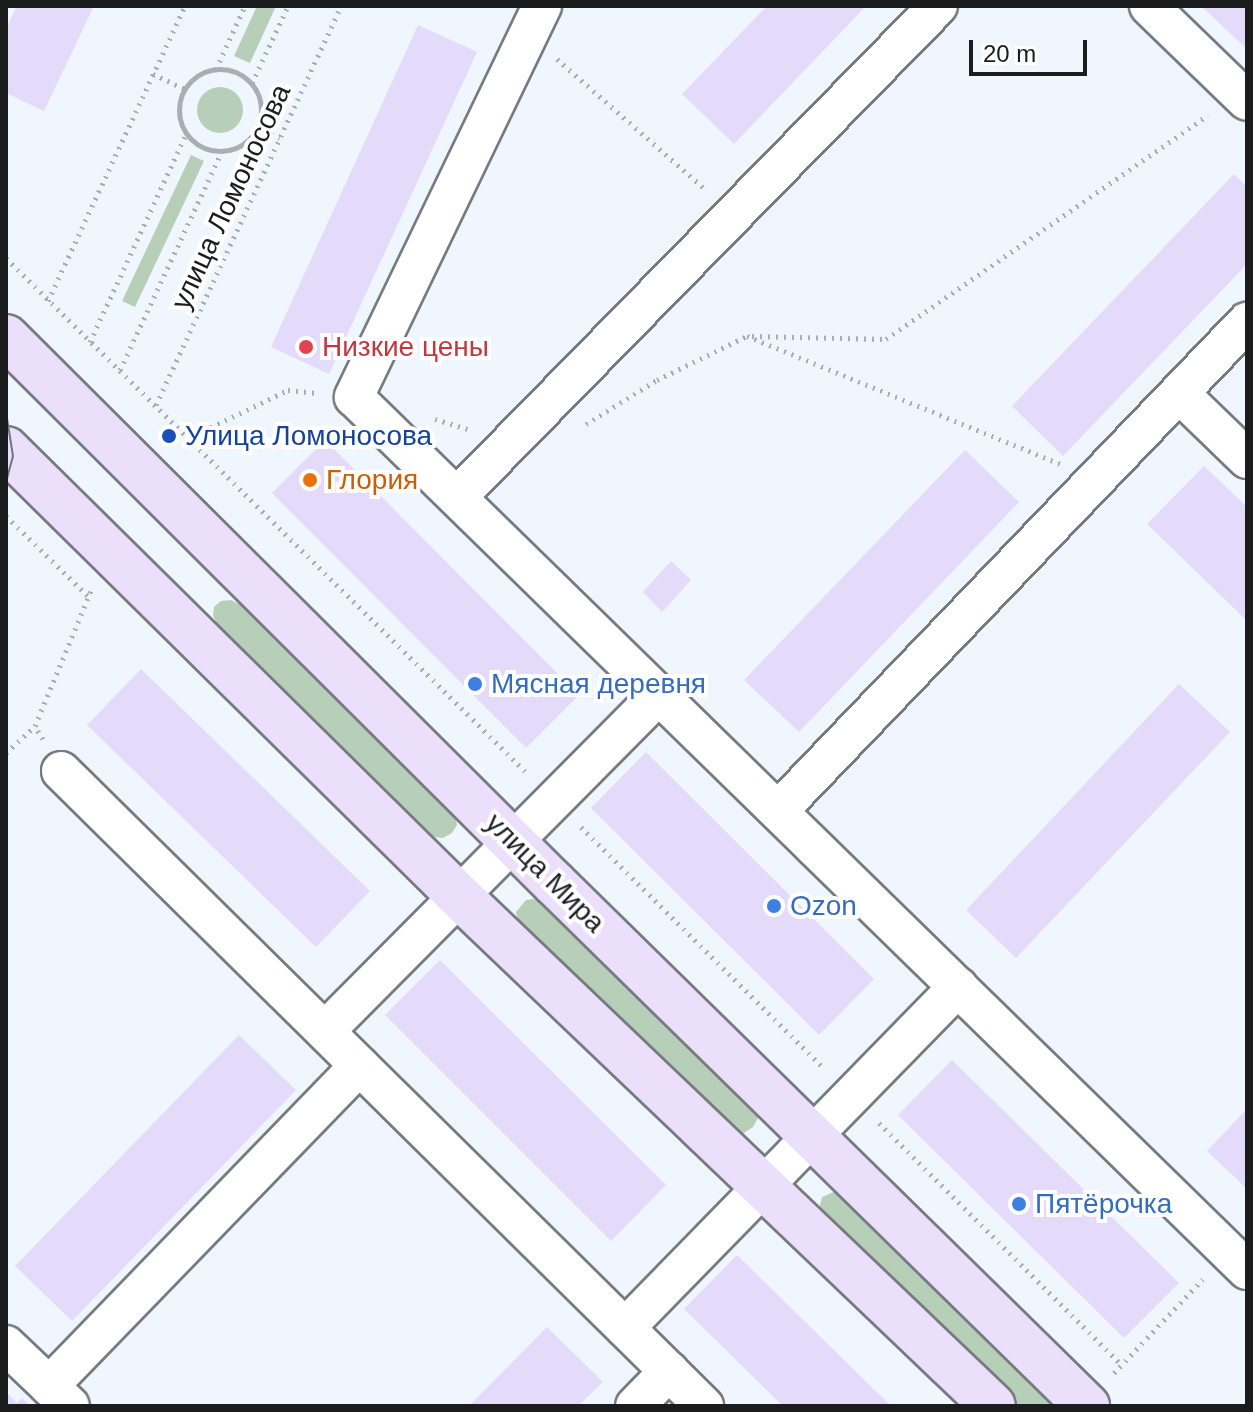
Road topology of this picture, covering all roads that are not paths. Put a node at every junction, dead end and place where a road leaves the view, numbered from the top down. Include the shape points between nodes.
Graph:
1 (938, 6) edge
2 (1149, 6) edge
3 (536, 20) edge
4 (1243, 97) edge
5 (1247, 322) edge
6 (6, 337) edge
7 (1179, 393) junction
8 (6, 449) edge
9 (1247, 459) edge
10 (457, 497) junction
11 (659, 695) junction
12 (61, 771) road end
13 (778, 811) junction
14 (513, 842) junction
15 (459, 896) junction
16 (958, 987) junction
17 (325, 1031) junction
18 (359, 1066) junction
19 (812, 1137) junction
20 (763, 1187) junction
21 (1238, 1261) edge
22 (625, 1328) junction
23 (6, 1345) edge
24 (669, 1371) junction
25 (59, 1396) edge
26 (635, 1406) edge
27 (704, 1406) edge
28 (993, 1406) edge
29 (1087, 1406) edge

1 - 10 street
2 - 4 street
3 - 10 street via 354,397
5 - 7 street
6 - 14 main road, улица Мира
7 - 9 street
7 - 13 street
8 - 15 main road
10 - 11 street
11 - 13 street
11 - 14 street
12 - 17 street
13 - 16 street
14 - 15 street
14 - 19 main road, улица Мира
15 - 17 street
15 - 20 main road
16 - 19 street
16 - 21 street
17 - 18 street
18 - 22 street
18 - 25 street
19 - 20 street
19 - 29 main road, улица Мира
20 - 22 street
20 - 28 main road
22 - 24 street
23 - 25 street
24 - 26 street
24 - 27 street

